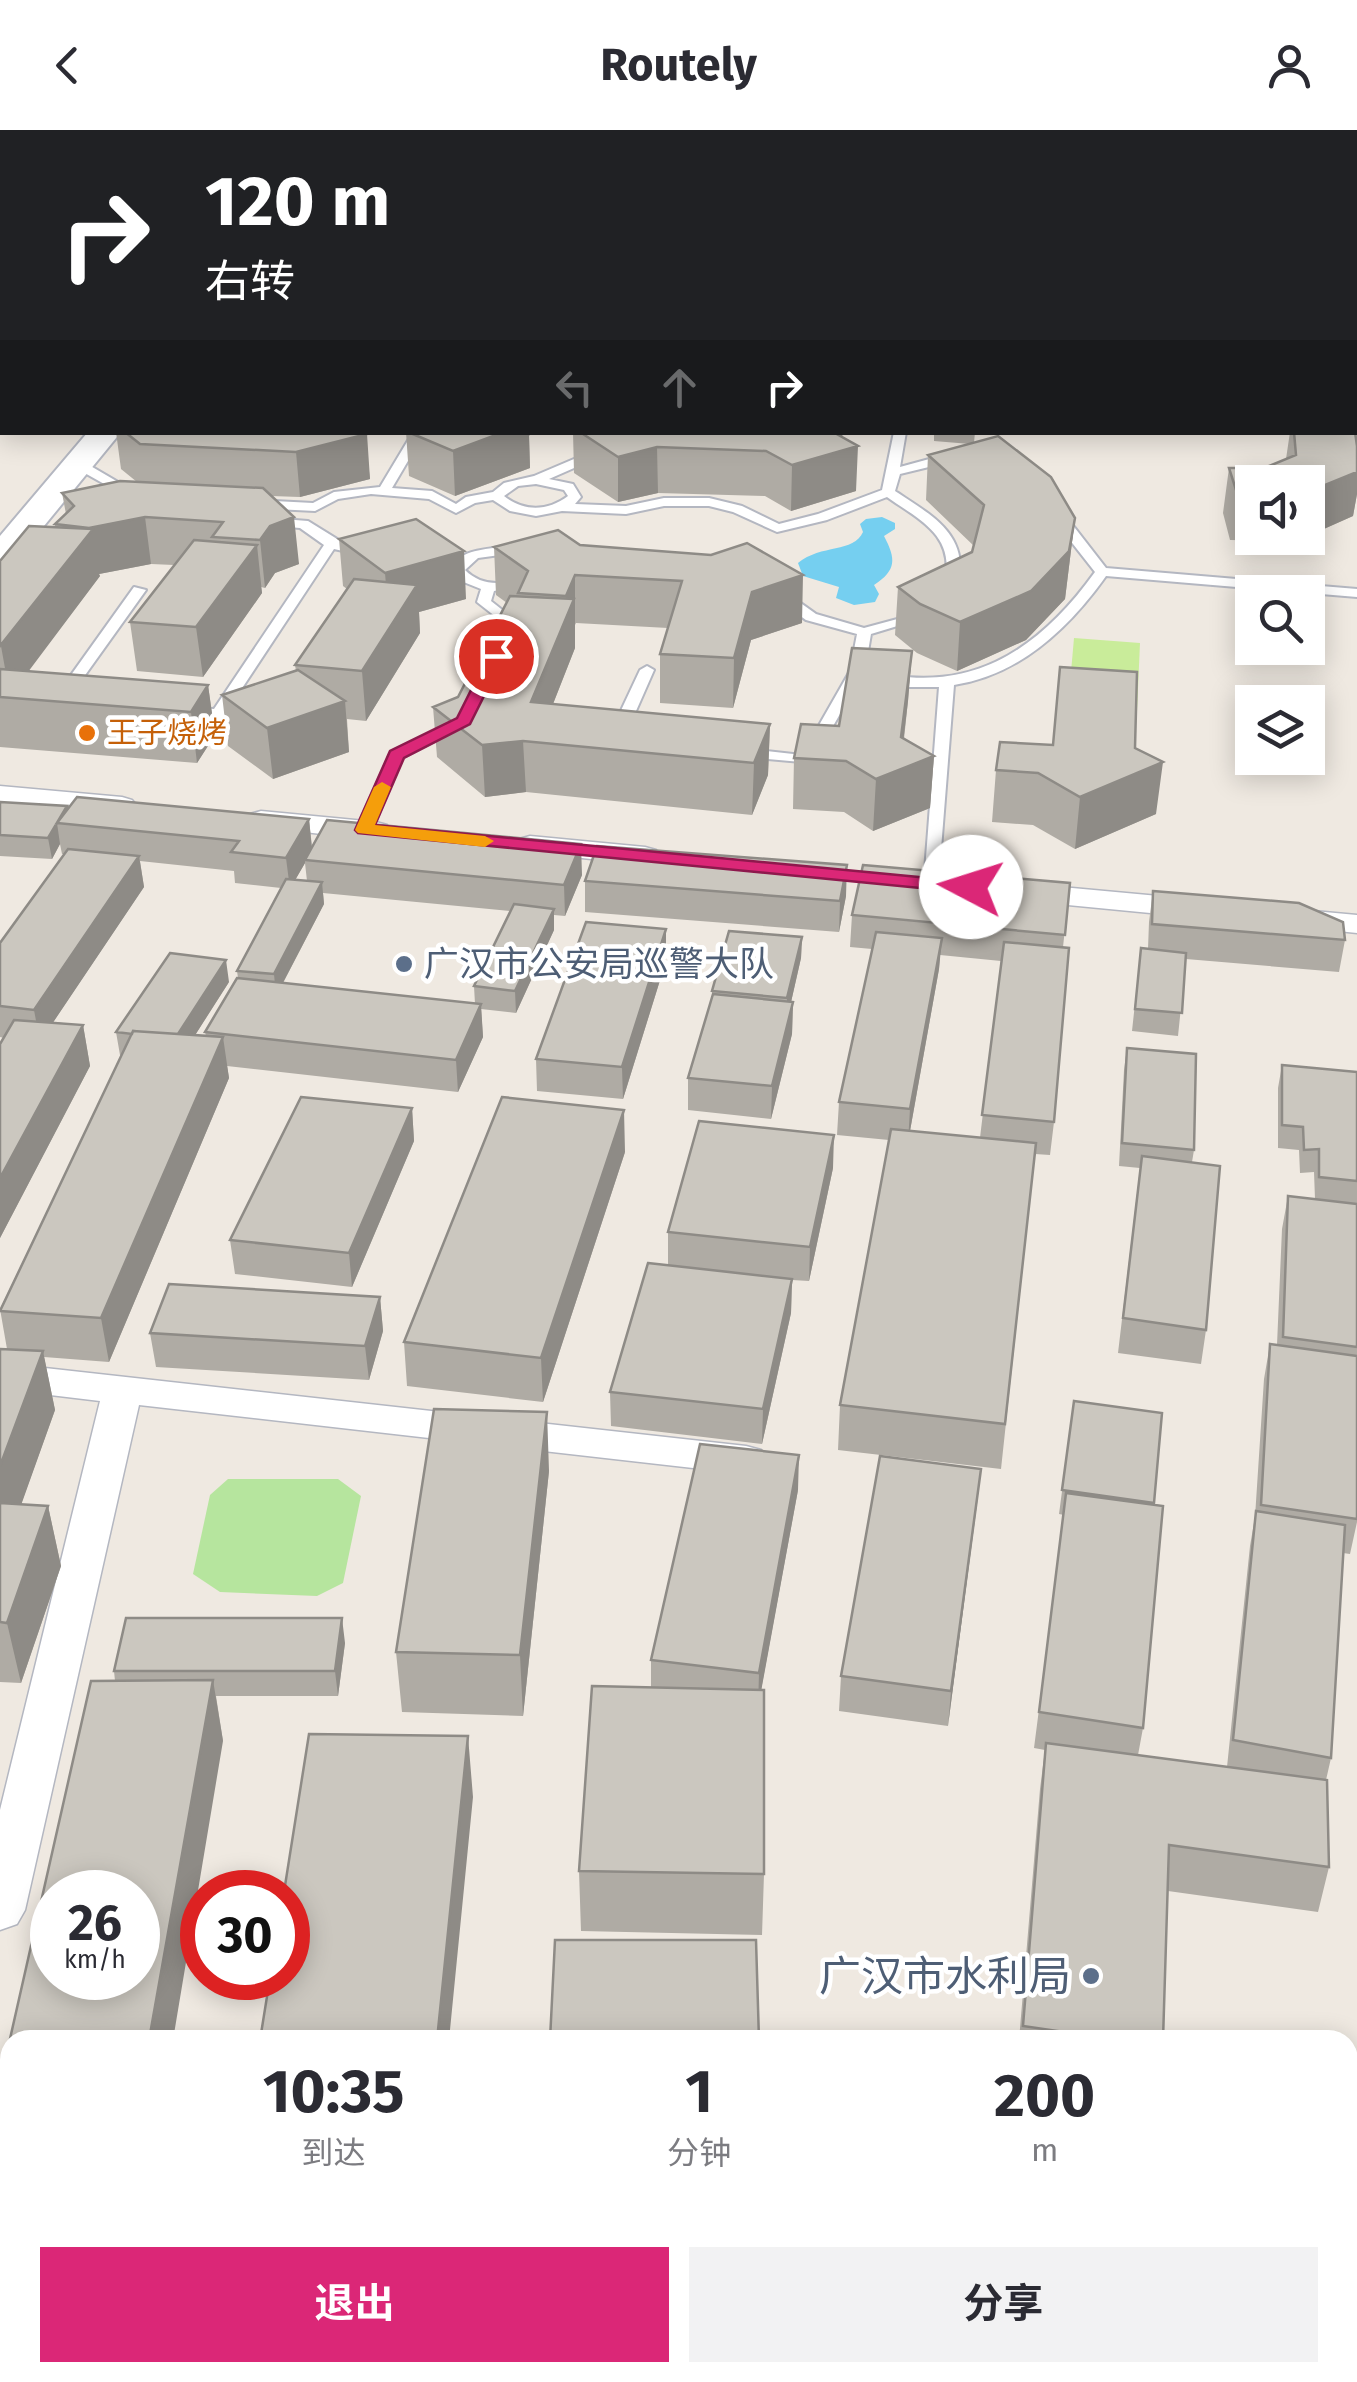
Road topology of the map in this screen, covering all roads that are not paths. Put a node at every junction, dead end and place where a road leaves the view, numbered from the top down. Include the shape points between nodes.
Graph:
1 (99, 435) edge
2 (417, 435) edge
3 (598, 435) edge
4 (900, 435) edge
5 (77, 448) edge
6 (966, 465) edge
7 (894, 472) junction
8 (536, 480) junction
9 (384, 490) junction
10 (888, 492) junction
11 (498, 495) junction
12 (159, 498) edge
13 (1045, 499) edge
14 (237, 503) edge
15 (563, 506) junction
16 (248, 521) edge
17 (22, 526) edge
18 (331, 544) junction
19 (363, 548) edge
20 (444, 556) edge
21 (0, 558) edge
22 (459, 565) junction
23 (1102, 572) junction
24 (490, 586) junction
25 (767, 587) edge
26 (139, 590) dead end
27 (1357, 593) edge
28 (864, 632) junction
29 (496, 656) edge
30 (647, 670) dead end
31 (857, 671) junction
32 (947, 684) junction
33 (80, 702) edge
34 (472, 704) edge
35 (159, 709) edge
36 (634, 743) edge
37 (730, 752) edge
38 (0, 795) edge
39 (153, 810) edge
40 (230, 817) edge
41 (364, 830) junction
42 (403, 833) edge
43 (501, 842) edge
44 (678, 860) edge
45 (893, 880) edge
46 (932, 884) junction
47 (1357, 924) edge
48 (0, 1376) edge
49 (122, 1390) junction
50 (779, 1464) edge
51 (0, 1910) edge

1 - 5 street
2 - 9 lane
3 - 8 lane via 586,458
4 - 7 lane
5 - 12 lane via 140,497
5 - 17 street
6 - 7 lane via 933,462
7 - 10 lane
8 - 11 lane via 512,484
8 - 15 lane via 574,492
9 - 11 lane via 432,495 456,508
9 - 14 lane via 334,496 315,507
10 - 15 lane via 776,528 728,505 697,501 630,510
10 - 28 lane via 948,535 958,564 949,591 928,612
11 - 15 lane via 506,506 527,511
13 - 23 lane
16 - 18 lane via 303,524
17 - 21 street
18 - 19 lane
18 - 35 lane via 218,714
20 - 22 lane
22 - 24 lane via 467,580
22 - 24 lane via 500,551 526,554 547,567 527,581
23 - 27 lane
23 - 32 lane via 1084,601 1018,660
24 - 29 lane via 484,602 512,623
25 - 28 lane via 811,617
26 - 33 lane via 61,700
28 - 31 lane
30 - 36 lane via 614,742
31 - 32 lane
31 - 37 lane via 808,760
32 - 46 lane
34 - 41 lane via 464,721 396,755
38 - 39 street
40 - 41 street
41 - 42 street
43 - 44 street
45 - 46 street
46 - 47 street
48 - 49 street
49 - 50 street
49 - 51 street

